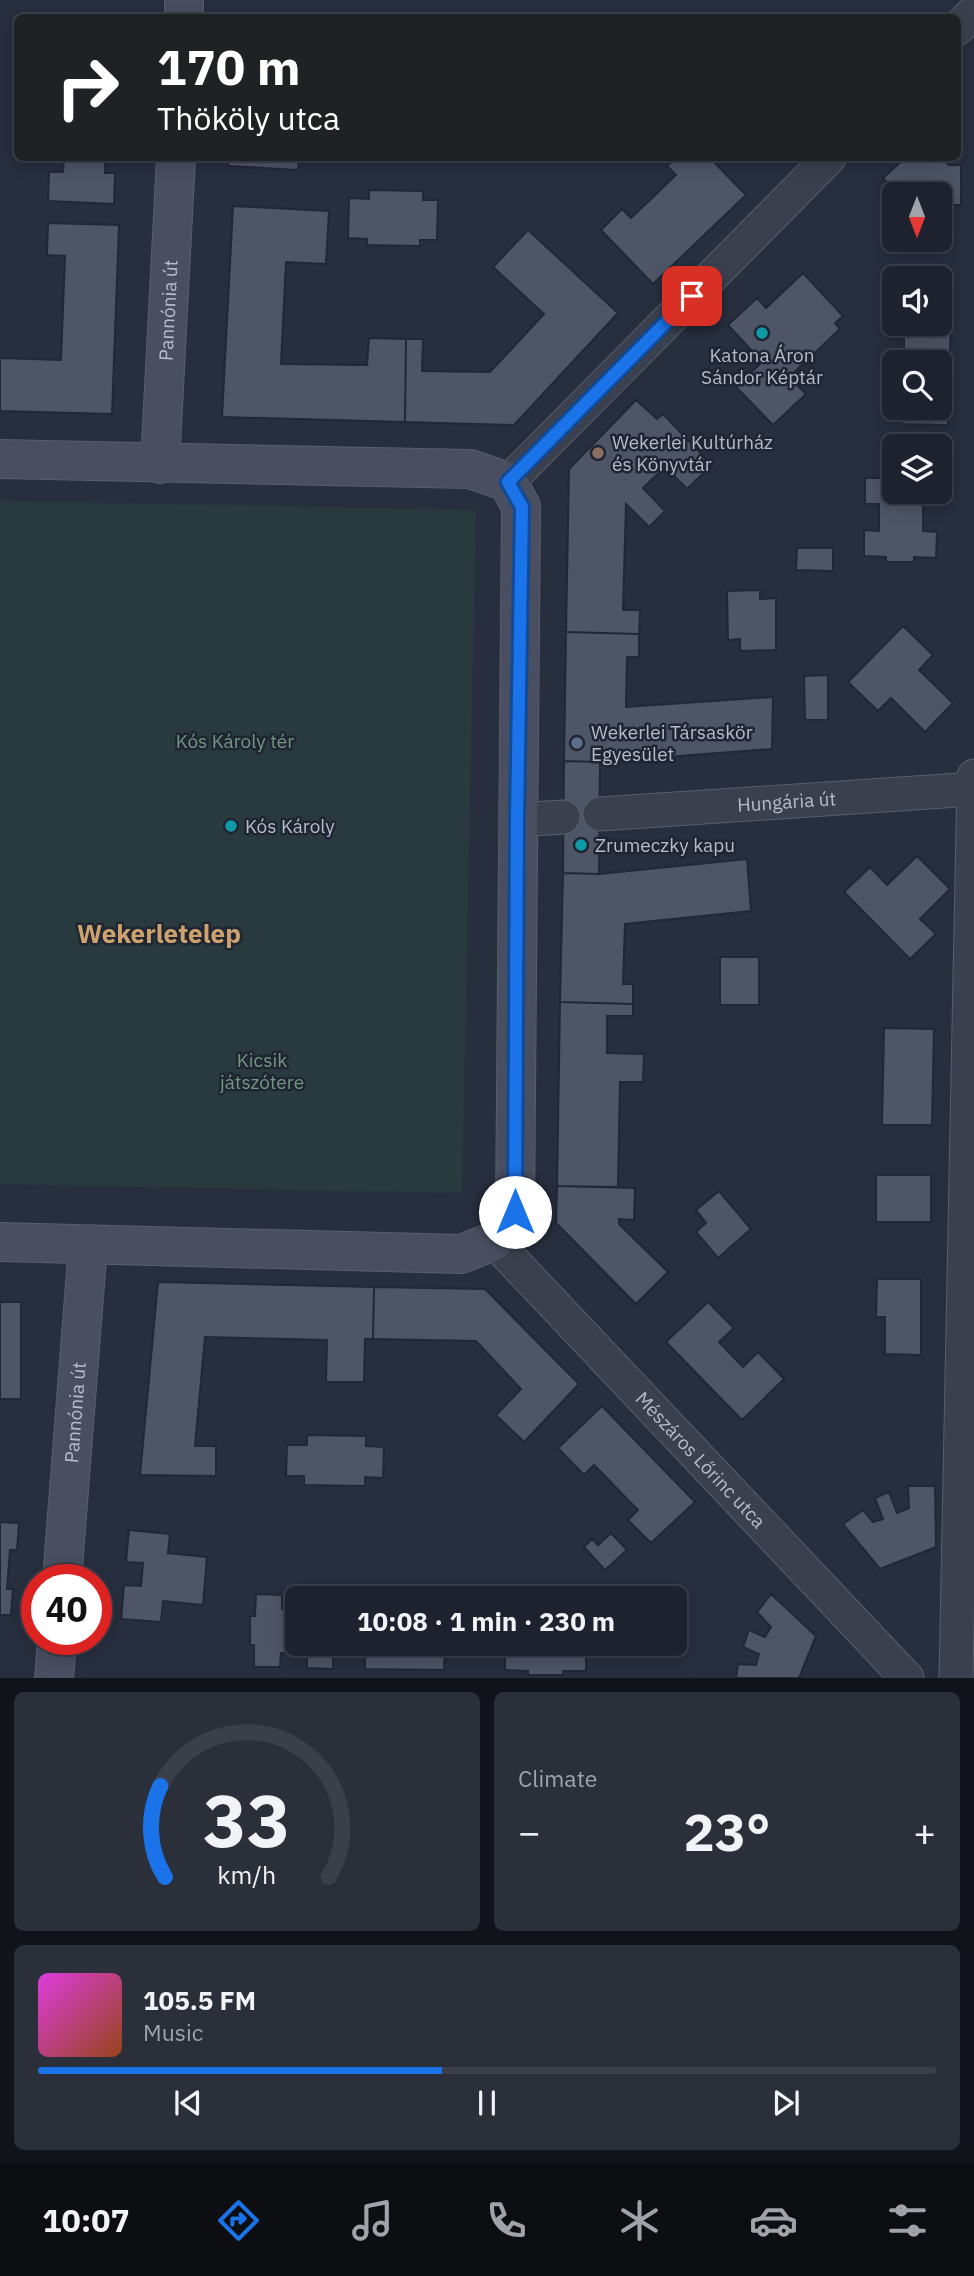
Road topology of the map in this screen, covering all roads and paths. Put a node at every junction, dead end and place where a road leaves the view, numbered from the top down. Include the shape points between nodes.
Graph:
1 (974, 12) edge
2 (961, 25) edge
3 (176, 161) edge
4 (826, 161) edge
5 (0, 459) edge
6 (160, 464) junction
7 (508, 482) junction
8 (974, 776) edge
9 (974, 789) edge
10 (600, 814) dead end
11 (563, 817) dead end
12 (517, 820) junction
13 (494, 1241) junction
14 (0, 1242) edge
15 (89, 1245) junction
16 (63, 1564) edge
17 (56, 1655) edge
18 (54, 1678) edge
19 (907, 1678) edge
20 (956, 1678) edge

1 - 2 street
3 - 6 street, Pannónia út
4 - 7 street
5 - 6 street
6 - 7 street via 470,469
7 - 12 street via 522,507
8 - 9 street
9 - 10 street, Hungária út
9 - 20 street
11 - 12 street
12 - 13 street via 515,1212
13 - 15 street via 461,1254
13 - 19 street, Mészáros Lőrinc utca
14 - 15 street
15 - 16 street, Pannónia út
17 - 18 street

